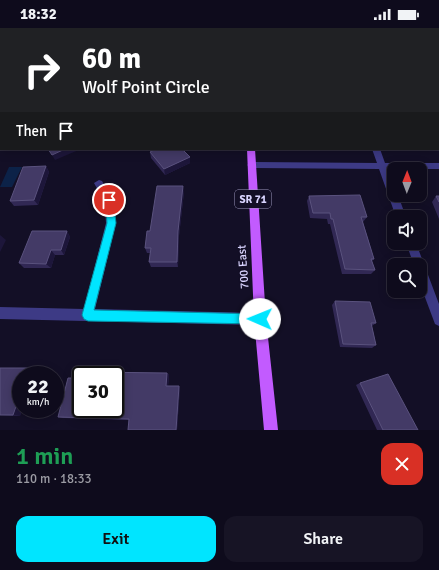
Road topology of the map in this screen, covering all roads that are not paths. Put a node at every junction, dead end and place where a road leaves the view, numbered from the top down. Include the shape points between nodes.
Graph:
1 (251, 150) edge
2 (376, 150) edge
3 (251, 165) junction
4 (382, 166) junction
5 (439, 166) edge
6 (99, 184) dead end
7 (398, 210) edge
8 (427, 288) edge
9 (0, 313) edge
10 (88, 315) junction
11 (260, 319) junction
12 (439, 320) edge
13 (271, 430) edge

1 - 3 main road, 700 East / SR 71
2 - 4 street
3 - 4 street
3 - 11 main road, 700 East / SR 71
4 - 5 street
4 - 7 street
6 - 10 street via 109,200 111,223
8 - 12 street
9 - 10 street
10 - 11 street
11 - 13 main road, 700 East / SR 71

